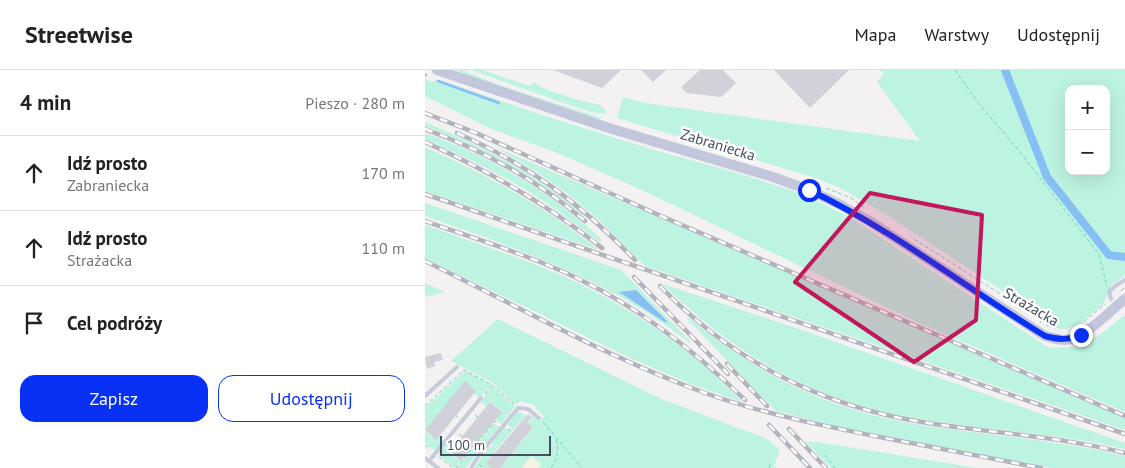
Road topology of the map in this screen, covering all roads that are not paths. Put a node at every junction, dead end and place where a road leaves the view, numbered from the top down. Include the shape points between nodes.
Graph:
1 (437, 70) edge
2 (1125, 280) edge
3 (972, 289) joint
4 (1111, 299) dead end
5 (1125, 299) edge
6 (457, 367) dead end
7 (425, 396) edge
8 (481, 398) road end
9 (539, 418) road end
10 (425, 458) edge
11 (429, 461) junction
12 (438, 468) edge
13 (471, 468) edge

1 - 3 main road, Zabraniecka via 809,190 871,222
2 - 4 lane via 1109,292
3 - 5 main road, Strażacka via 1045,336 1067,340 1081,335
6 - 7 lane
8 - 11 lane
9 - 13 lane via 528,409 518,408
10 - 11 lane
11 - 12 lane

